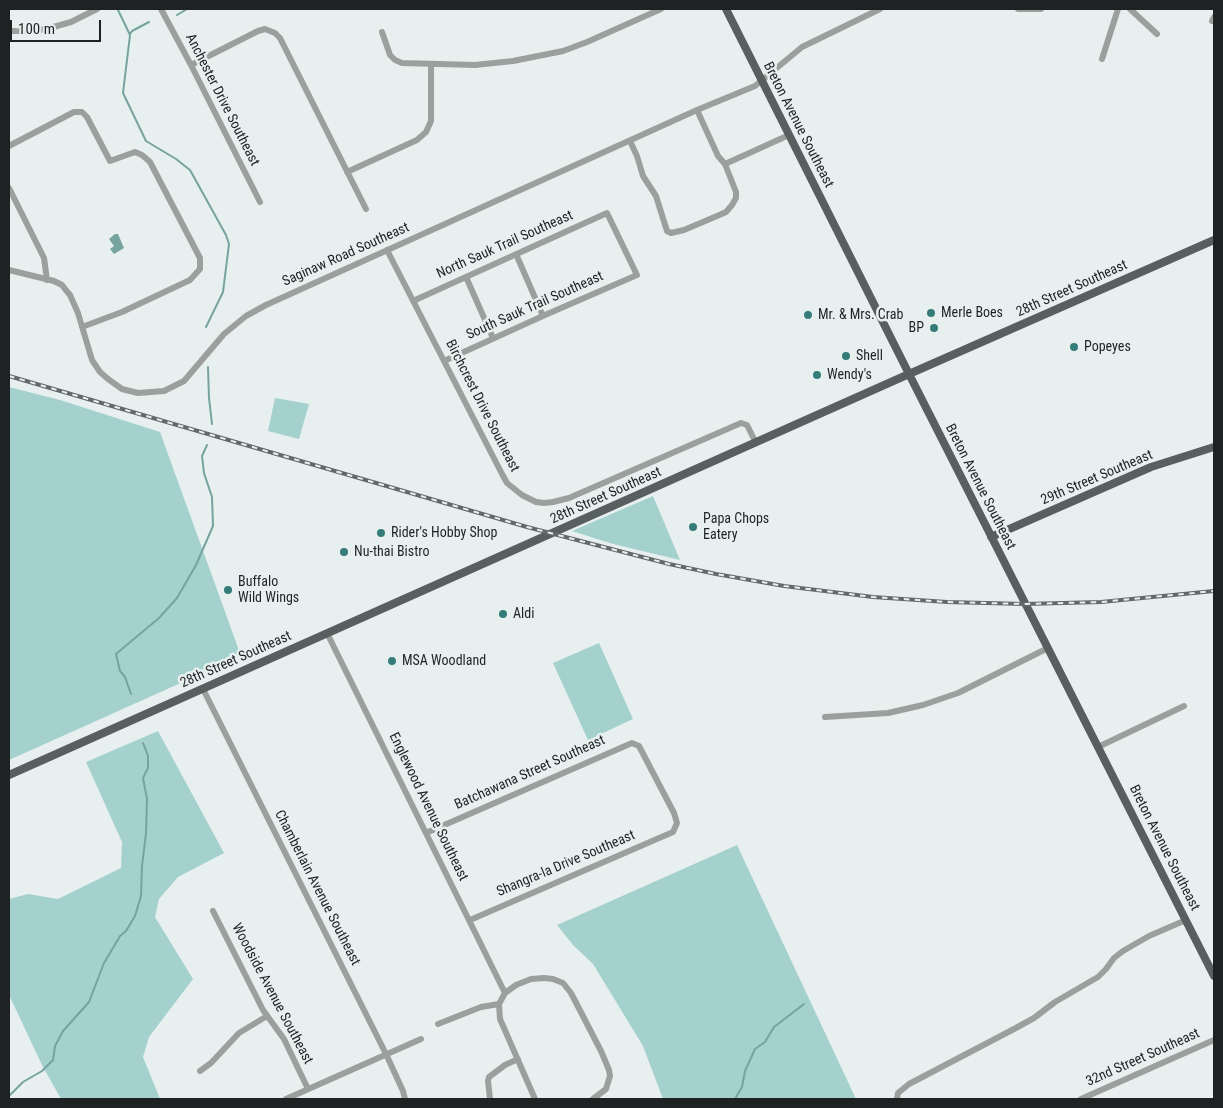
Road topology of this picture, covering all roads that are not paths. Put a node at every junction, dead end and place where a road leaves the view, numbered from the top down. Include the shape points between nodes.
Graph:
1 (98, 9) edge
2 (160, 9) edge
3 (661, 9) edge
4 (726, 9) edge
5 (880, 9) edge
6 (1018, 9) edge
7 (1041, 9) edge
8 (1118, 9) edge
9 (1130, 9) edge
10 (9, 31) edge
11 (382, 32) dead end
12 (1157, 34) dead end
13 (1102, 60) dead end
14 (431, 64) junction
15 (191, 65) junction
16 (762, 80) junction
17 (696, 110) junction
18 (789, 135) junction
19 (630, 141) junction
20 (9, 146) edge
21 (725, 164) junction
22 (347, 172) junction
23 (9, 188) edge
24 (260, 202) dead end
25 (366, 209) dead end
26 (1214, 240) edge
27 (388, 250) junction
28 (516, 254) junction
29 (9, 270) edge
30 (637, 275) joint
31 (466, 277) junction
32 (47, 280) junction
33 (413, 301) junction
34 (543, 316) junction
35 (82, 327) junction
36 (493, 338) junction
37 (444, 361) junction
38 (908, 374) junction
39 (756, 443) junction
40 (1214, 447) edge
41 (991, 537) junction
42 (327, 633) junction
43 (1048, 648) junction
44 (203, 689) junction
45 (1184, 706) dead end
46 (825, 717) dead end
47 (1098, 747) junction
48 (9, 775) edge
49 (673, 832) joint
50 (426, 833) junction
51 (213, 911) dead end
52 (470, 920) junction
53 (1186, 920) junction
54 (1214, 976) edge
55 (505, 993) junction
56 (500, 1004) junction
57 (267, 1016) junction
58 (438, 1024) dead end
59 (420, 1039) dead end
60 (1214, 1040) edge
61 (386, 1054) junction
62 (518, 1059) junction
63 (200, 1071) dead end
64 (308, 1089) junction
65 (286, 1099) edge
66 (405, 1099) edge
67 (490, 1099) edge
68 (535, 1099) edge
69 (593, 1099) edge
70 (897, 1099) edge
71 (1081, 1099) edge

1 - 10 street via 50,28
2 - 15 street, Anchester Drive Southeast
3 - 14 street via 562,51 474,65
4 - 16 main road, Breton Avenue Southeast
5 - 16 street, Saginaw Road Southeast via 802,47
6 - 7 street
8 - 13 street
9 - 12 street
11 - 14 street via 395,60
14 - 22 street via 431,121 426,132 417,140
15 - 22 street via 258,32 275,33
15 - 24 street, Anchester Drive Southeast
16 - 17 street, Saginaw Road Southeast via 753,87
16 - 18 main road, Breton Avenue Southeast
17 - 19 street, Saginaw Road Southeast
17 - 21 street
18 - 21 street
18 - 38 main road, Breton Avenue Southeast
19 - 21 street via 643,176 656,196 667,231 671,233 726,212 732,205 736,192
19 - 27 street, Saginaw Road Southeast
20 - 35 street via 74,112 82,112 110,161 135,152 150,162 200,258 200,269 190,280
22 - 25 street
23 - 32 street via 44,258
26 - 38 main road, 28th Street Southeast
27 - 33 street, Birchcrest Drive Southeast
27 - 35 street, Saginaw Road Southeast via 246,316 211,348 190,376 164,391 138,394 122,389 108,379 92,360
28 - 30 street, North Sauk Trail Southeast via 607,212
28 - 31 street, North Sauk Trail Southeast
28 - 34 street
29 - 32 street, Saginaw Road Southeast
30 - 34 street, South Sauk Trail Southeast
31 - 33 street, North Sauk Trail Southeast
31 - 36 street
32 - 35 street, Saginaw Road Southeast via 62,285 70,295
33 - 37 street, Birchcrest Drive Southeast
34 - 36 street, South Sauk Trail Southeast
36 - 37 street, South Sauk Trail Southeast
37 - 39 street, Birchcrest Drive Southeast via 507,483 536,502 569,498 735,424 747,425
38 - 39 main road, 28th Street Southeast
38 - 41 main road, Breton Avenue Southeast
39 - 42 main road, 28th Street Southeast
40 - 41 main road, 29th Street Southeast via 1151,467
41 - 43 main road, Breton Avenue Southeast
42 - 44 main road, 28th Street Southeast
42 - 50 street, Englewood Avenue Southeast
43 - 46 street via 958,693 923,705 888,713
43 - 47 main road, Breton Avenue Southeast
44 - 48 main road, 28th Street Southeast
44 - 61 street, Chamberlain Avenue Southeast
45 - 47 street
47 - 53 main road, Breton Avenue Southeast
49 - 50 street, Batchawana Street Southeast via 677,823 674,813 642,751 632,743
49 - 52 street, Shangra-la Drive Southeast
50 - 52 street, Englewood Avenue Southeast
51 - 57 street, Woodside Avenue Southeast
52 - 55 street, Englewood Avenue Southeast
53 - 54 main road, Breton Avenue Southeast
53 - 70 street via 1122,951 1098,977 1034,1018 910,1084 898,1093
55 - 56 street
55 - 69 street via 531,979 553,979 563,983 609,1070 606,1089
56 - 58 street via 481,1007
56 - 62 street via 500,1019
57 - 63 street via 239,1033
57 - 64 street, Woodside Avenue Southeast via 284,1039
59 - 61 street
60 - 71 street, 32nd Street Southeast
61 - 64 street
61 - 66 street, Chamberlain Avenue Southeast
62 - 67 street via 489,1077
62 - 68 street
64 - 65 street

